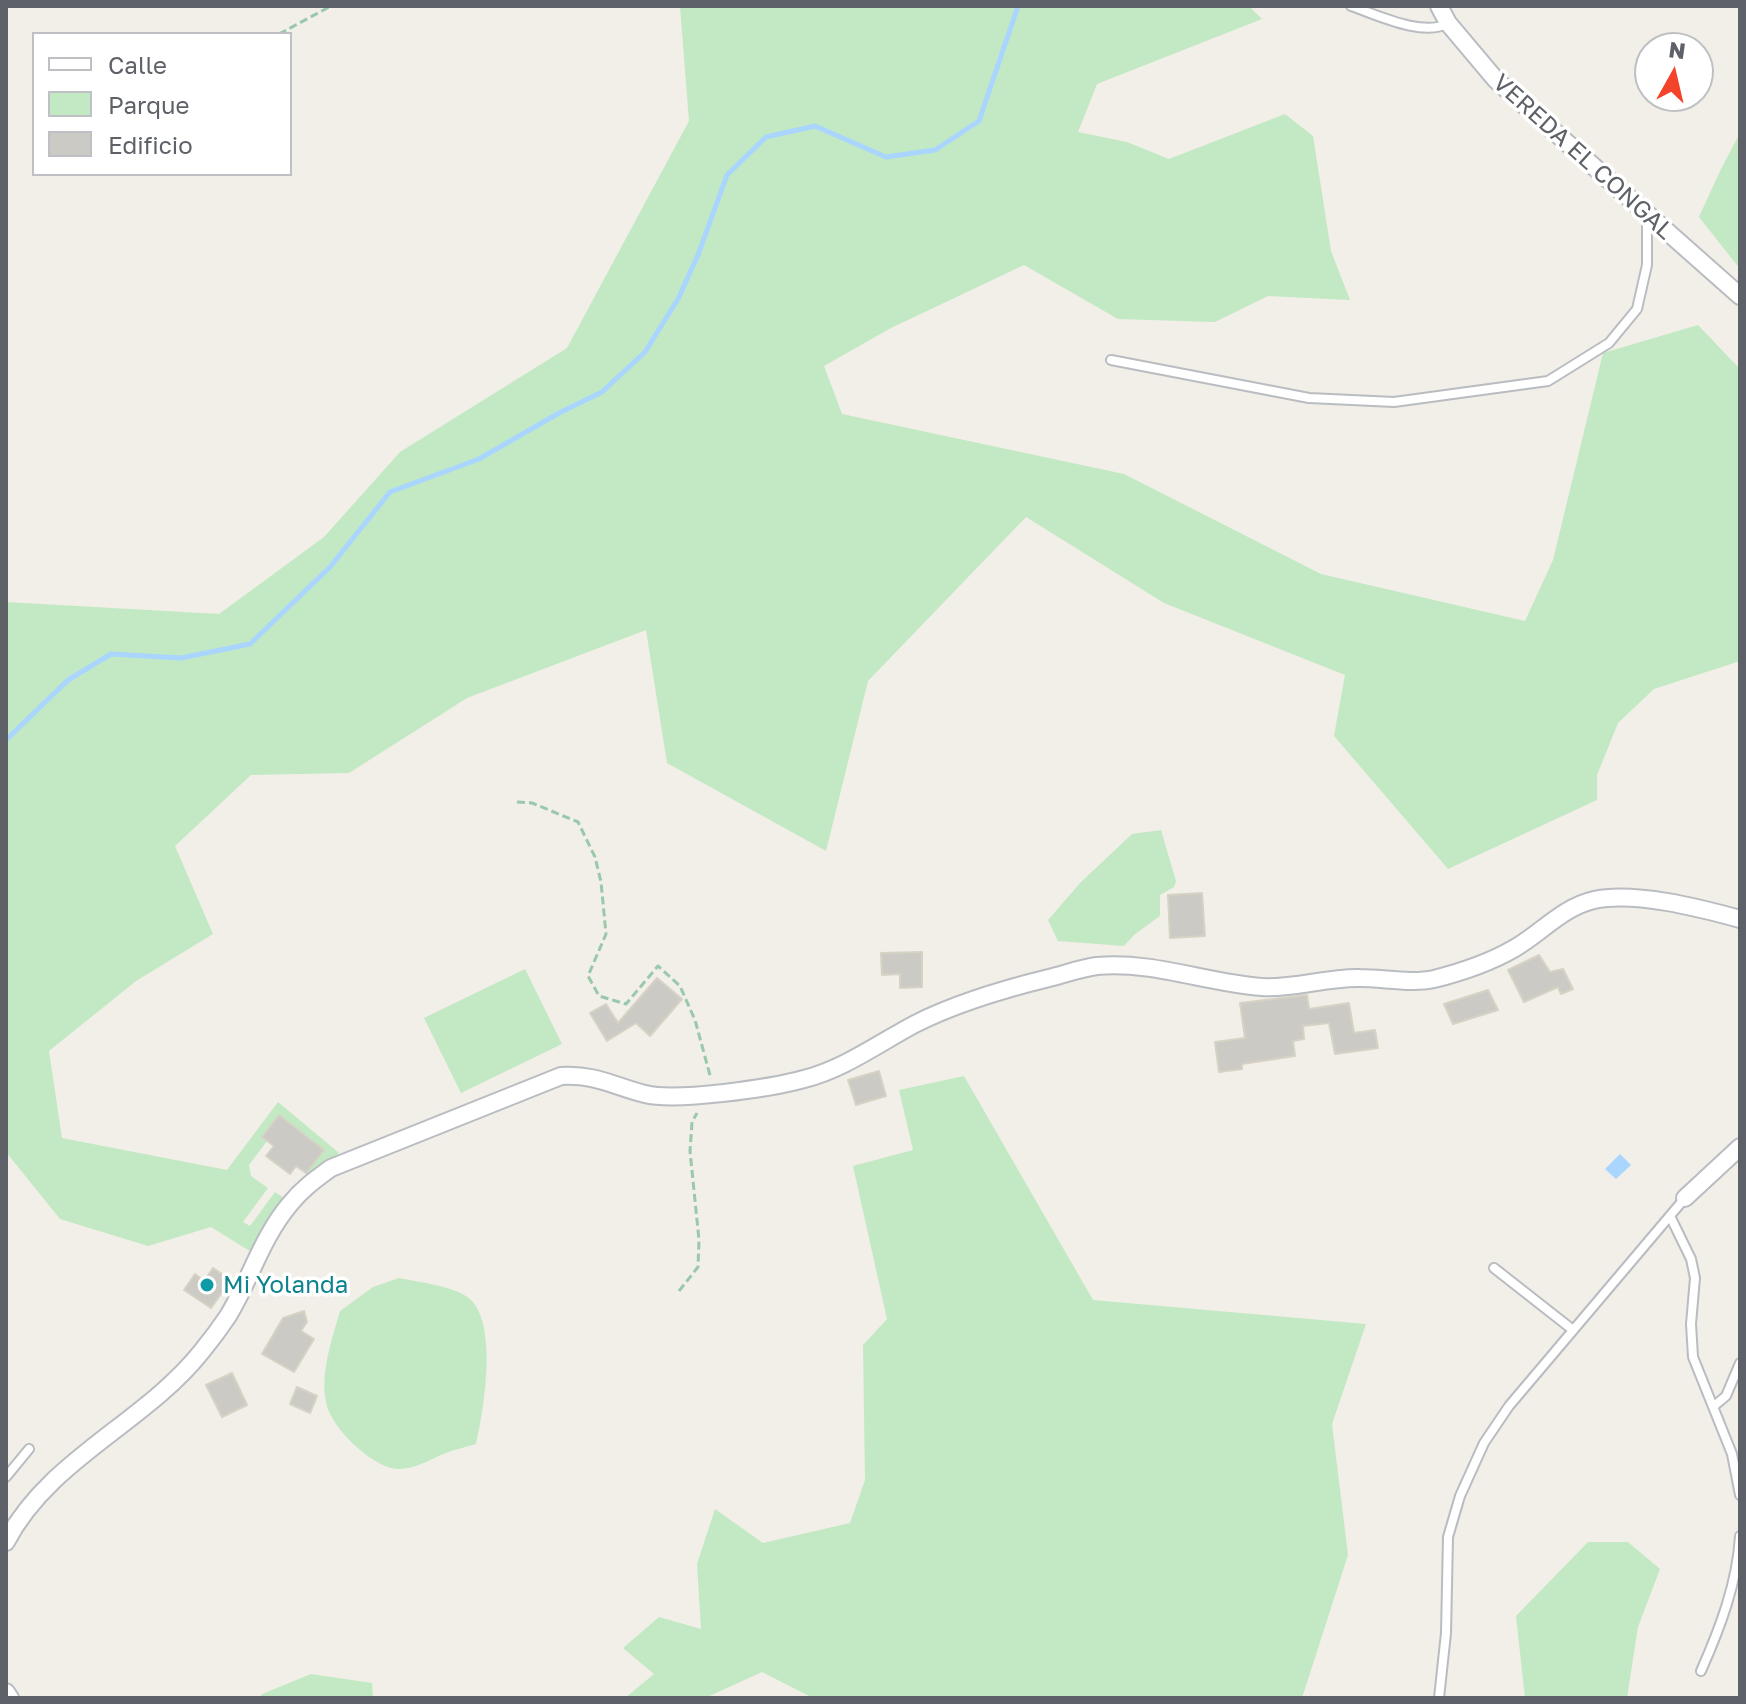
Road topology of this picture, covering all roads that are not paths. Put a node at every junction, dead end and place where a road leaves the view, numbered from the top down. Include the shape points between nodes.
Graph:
1 (1351, 6) edge
2 (1439, 6) edge
3 (1448, 23) junction
4 (1647, 215) junction
5 (1740, 296) edge
6 (1111, 360) dead end
7 (1740, 919) edge
8 (1740, 1147) edge
9 (1685, 1198) joint
10 (1670, 1216) junction
11 (1494, 1268) dead end
12 (1573, 1330) junction
13 (1740, 1363) edge
14 (1714, 1406) junction
15 (29, 1449) dead end
16 (6, 1477) edge
17 (1740, 1495) edge
18 (1740, 1536) edge
19 (6, 1542) edge
20 (1701, 1671) dead end
21 (6, 1692) edge
22 (10, 1698) edge
23 (1439, 1698) edge

1 - 3 lane via 1417,27
2 - 3 street, VEREDA EL CONGAL
3 - 4 street, VEREDA EL CONGAL via 1496,80
4 - 5 street, VEREDA EL CONGAL
4 - 6 lane via 1647,265 1637,309 1609,343 1548,381 1394,402 1323,399
7 - 19 street via 1621,897 1592,900 1516,948 1432,979 1338,978 1262,987 1156,968 1092,967 1004,989 918,1023 845,1063 773,1086 666,1097 583,1075 561,1076 331,1168 308,1184 275,1225 227,1317 200,1353 167,1389 38,1493
8 - 9 street
9 - 10 lane
10 - 12 lane
10 - 14 lane via 1691,1259 1693,1357
11 - 12 lane
12 - 23 lane via 1509,1406 1484,1443 1460,1496 1448,1537
13 - 14 lane via 1726,1396
14 - 17 lane
15 - 16 lane
18 - 20 lane via 1723,1621
21 - 22 street

